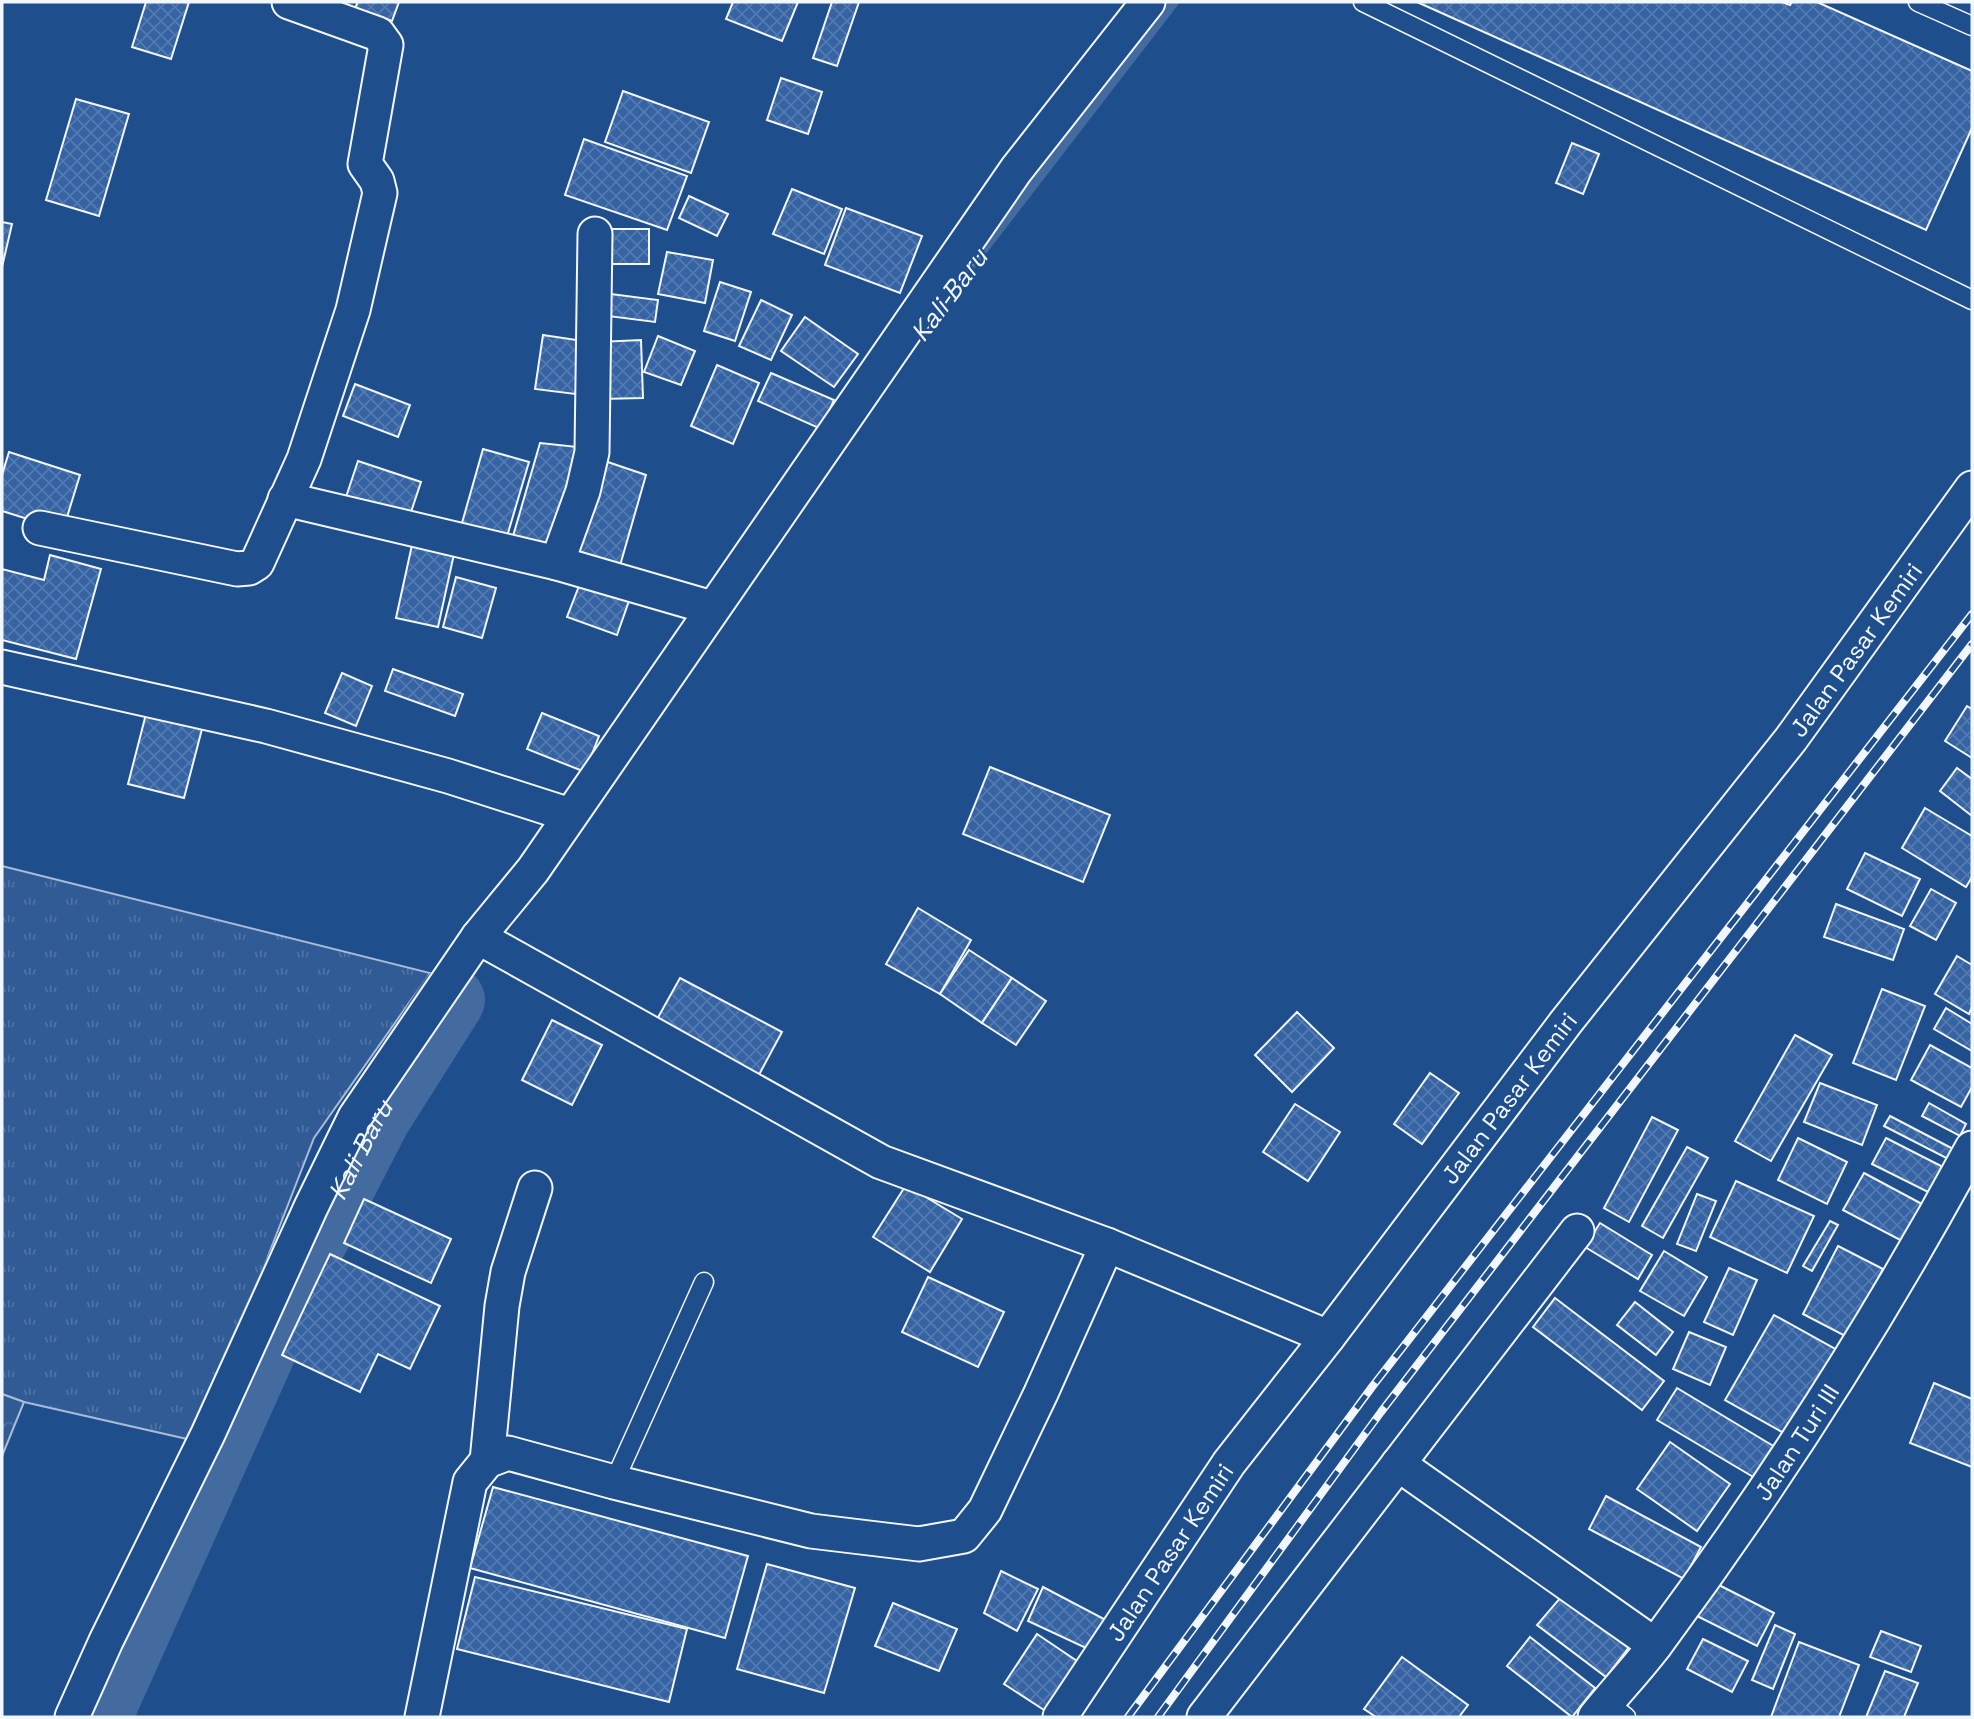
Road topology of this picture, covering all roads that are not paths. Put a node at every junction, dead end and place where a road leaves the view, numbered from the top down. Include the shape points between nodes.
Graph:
1 (289, 2) edge
2 (1148, 2) edge
3 (1363, 2) edge
4 (1918, 2) edge
5 (1972, 26) edge
6 (595, 234) dead end
7 (1972, 300) edge
8 (1972, 488) edge
9 (285, 499) junction
10 (40, 528) dead end
11 (557, 563) junction
12 (712, 608) junction
13 (2, 667) edge
14 (570, 815) junction
15 (478, 937) junction
16 (1972, 1148) edge
17 (535, 1188) dead end
18 (1577, 1231) dead end
19 (1107, 1245) junction
20 (704, 1282) dead end
21 (1328, 1337) junction
22 (487, 1461) junction
23 (1398, 1464) junction
24 (614, 1482) junction
25 (1654, 1645) junction
26 (1609, 1712) edge
27 (72, 1717) edge
28 (422, 1717) edge
29 (1060, 1717) edge
30 (1204, 1717) edge

1 - 9 street via 378,34 386,53 365,164 380,192 353,310 304,459
2 - 12 street via 1016,170
3 - 7 lane
4 - 5 lane
6 - 11 street via 592,452
8 - 21 street, Jalan Pasar Kemiri via 1791,739 1566,1022
9 - 10 street via 257,563 249,568
9 - 11 street
11 - 12 street
12 - 14 street
13 - 14 street via 266,726
14 - 15 street via 533,870
15 - 19 street via 881,1162
15 - 27 street via 355,1117
16 - 25 street, Jalan Turi III via 1860,1346
17 - 22 street via 502,1306
18 - 23 street
19 - 21 street
19 - 24 street via 985,1510 964,1536 919,1544 811,1531
20 - 24 lane
21 - 29 street, Jalan Pasar Kemiri via 1230,1463
22 - 24 street via 508,1453
22 - 28 street via 470,1482
23 - 25 street
23 - 30 street
25 - 26 street, Jalan Turi III

